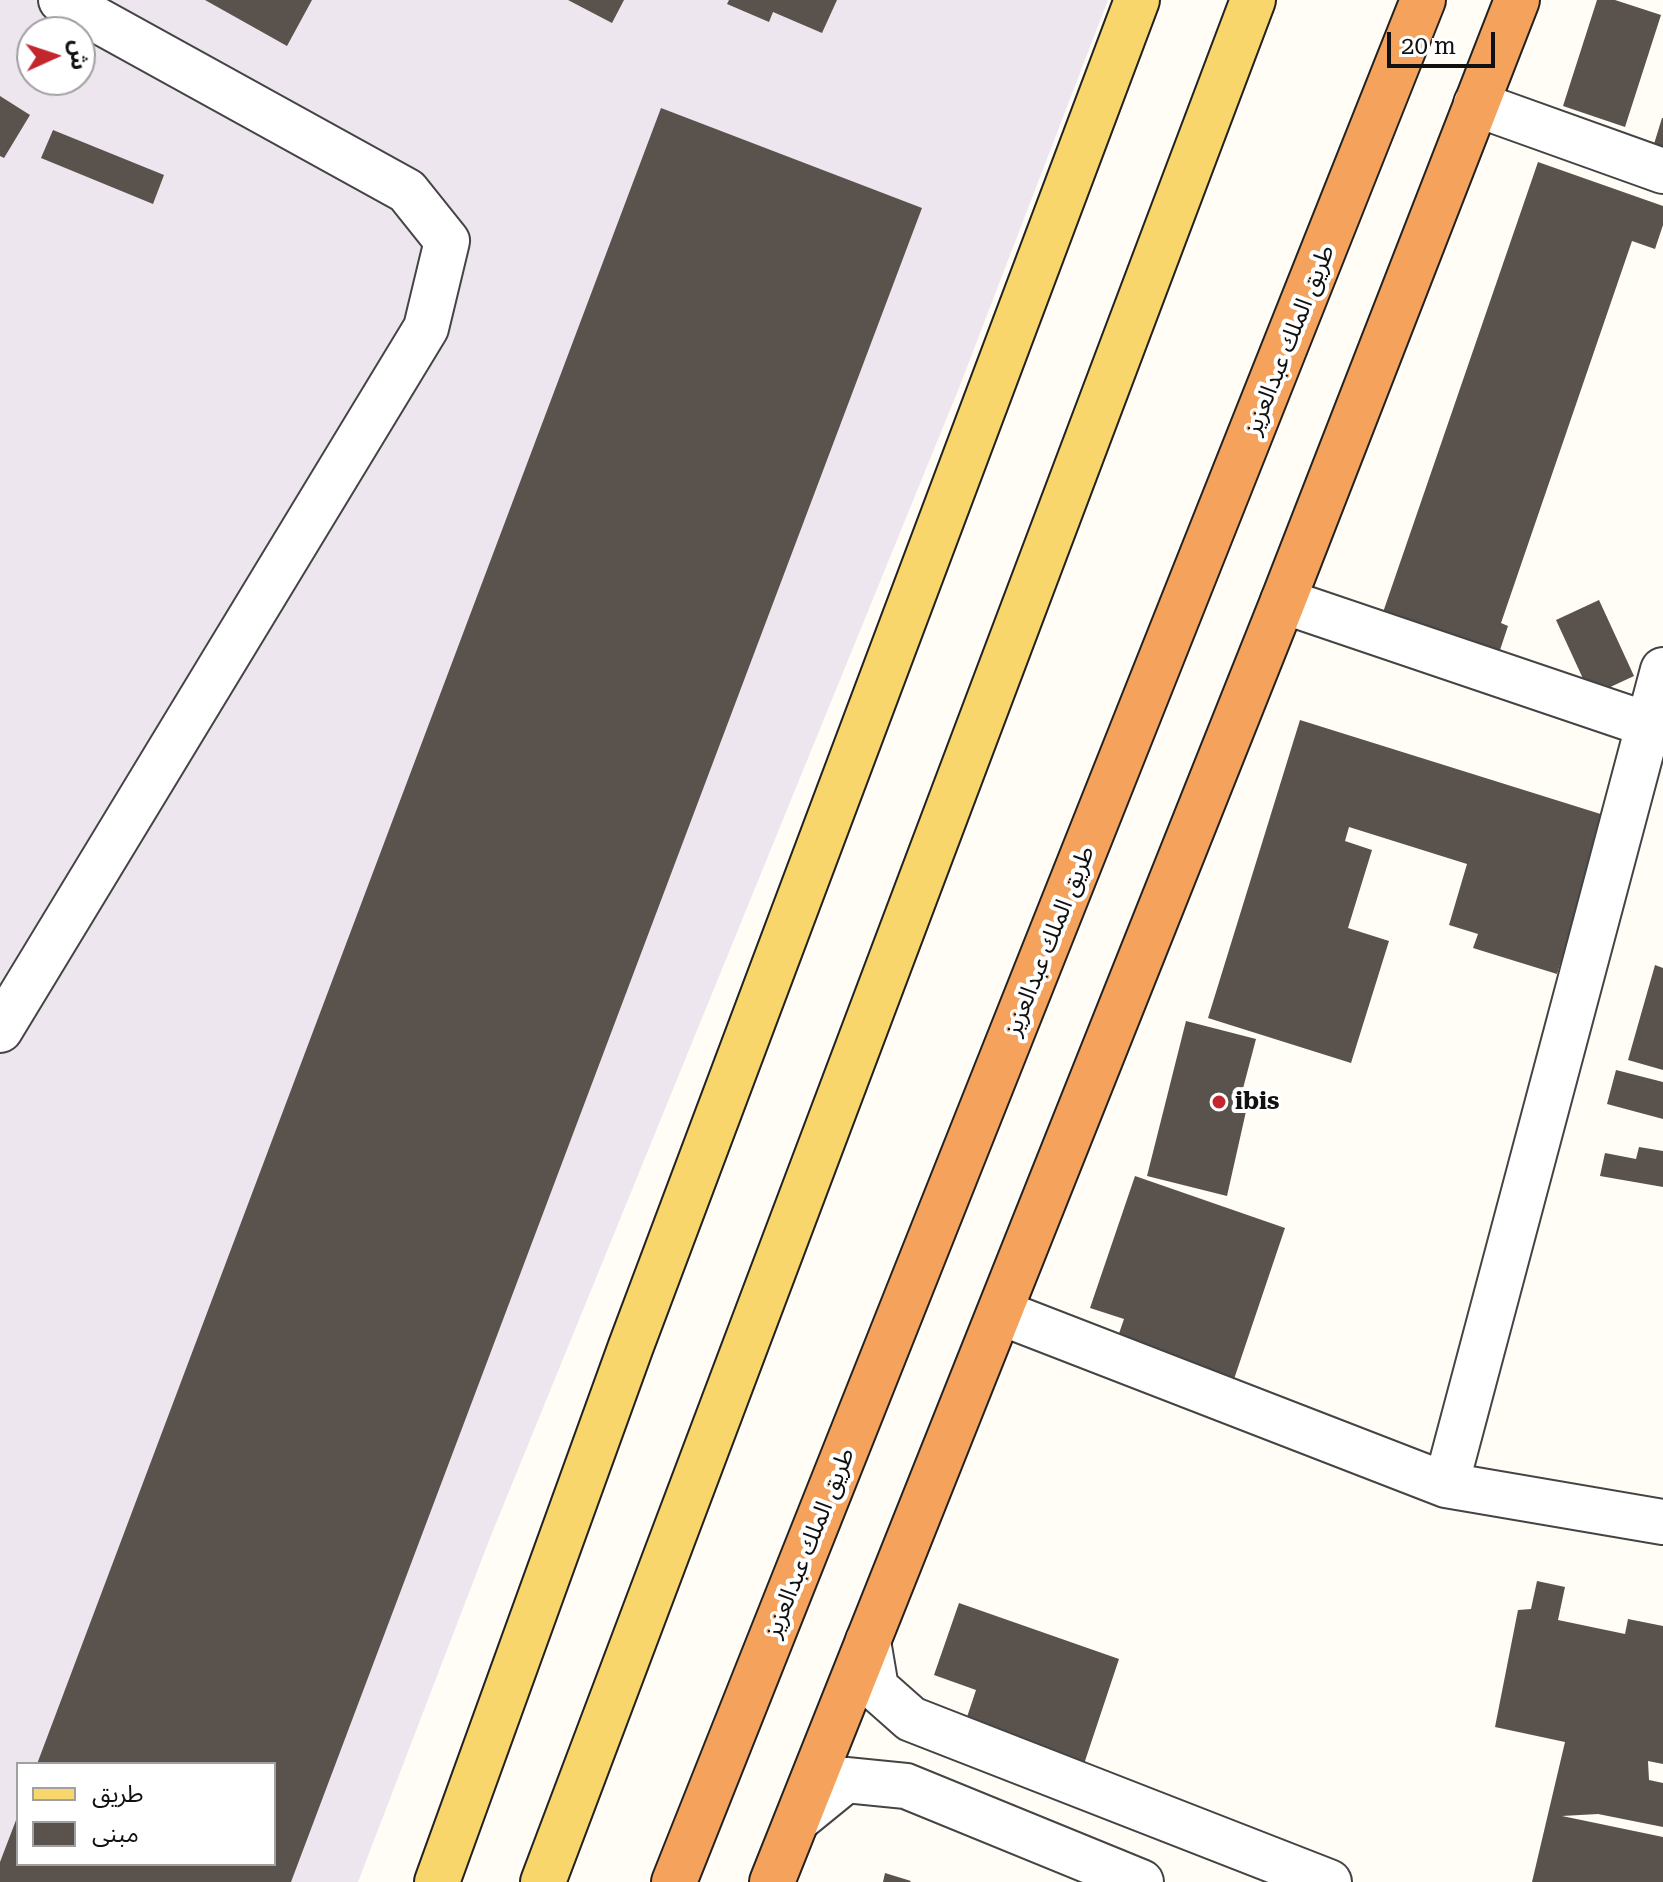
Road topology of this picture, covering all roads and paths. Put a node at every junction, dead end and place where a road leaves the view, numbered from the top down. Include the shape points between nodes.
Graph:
1 (61, 0) edge
2 (1119, 0) edge
3 (1137, 0) edge
4 (1253, 0) edge
5 (1423, 0) edge
6 (1517, 0) edge
7 (1116, 57) junction
8 (1476, 104) junction
9 (1663, 171) edge
10 (1283, 601) junction
11 (1663, 670) edge
12 (1646, 724) junction
13 (0, 1030) edge
14 (1002, 1313) junction
15 (1446, 1485) junction
16 (1663, 1522) edge
17 (868, 1641) junction
18 (798, 1819) junction
19 (437, 1882) edge
20 (543, 1882) edge
21 (674, 1882) edge
22 (772, 1882) edge
23 (1141, 1882) edge
24 (1329, 1882) edge

1 - 13 street via 407,191 447,241 426,328
2 - 7 street
3 - 7 main road
4 - 20 main road
5 - 21 highway, طريق الملك عبدالعزيز
6 - 8 highway
7 - 19 main road via 631,1346
8 - 9 street
8 - 10 highway
10 - 12 street
10 - 14 highway
11 - 12 street
12 - 15 street
14 - 15 street
14 - 17 highway
15 - 16 street
17 - 18 highway
17 - 24 street via 876,1688 911,1719
18 - 22 highway
18 - 23 street via 846,1780 906,1786

